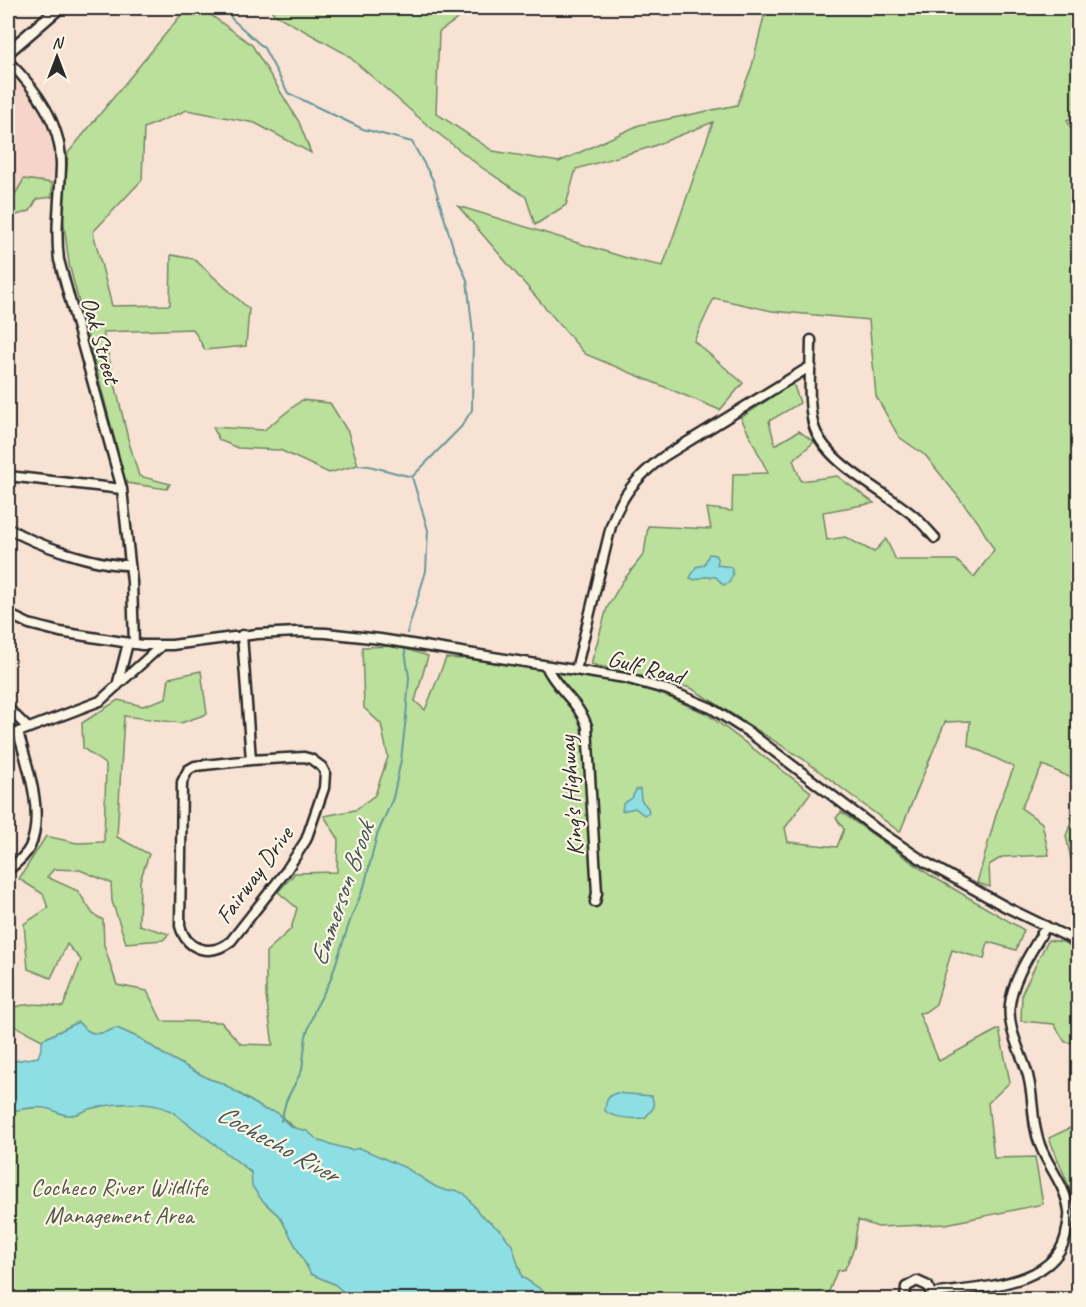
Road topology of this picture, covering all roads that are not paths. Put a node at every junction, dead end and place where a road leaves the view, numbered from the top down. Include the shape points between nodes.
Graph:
1 (59, 8) edge
2 (8, 52) edge
3 (8, 60) edge
4 (811, 340) dead end
5 (811, 366) junction
6 (8, 476) edge
7 (122, 489) junction
8 (8, 528) edge
9 (935, 538) dead end
10 (130, 564) junction
11 (8, 614) edge
12 (242, 635) junction
13 (133, 644) junction
14 (161, 646) junction
15 (546, 666) junction
16 (576, 670) junction
17 (117, 686) junction
18 (8, 708) edge
19 (28, 728) junction
20 (18, 732) junction
21 (8, 736) edge
22 (251, 760) junction
23 (8, 870) edge
24 (595, 902) dead end
25 (1046, 926) junction
26 (1078, 942) edge
27 (1067, 1204) junction
28 (1078, 1208) edge
29 (931, 1297) edge
30 (904, 1299) edge

1 - 2 main road
3 - 7 street, Oak Street via 41,100 58,137 59,260
4 - 5 street
5 - 9 street via 812,416 822,444 915,517
5 - 16 street via 672,450 626,491 615,511
6 - 7 street
7 - 10 street, Oak Street
8 - 10 street via 65,552 118,565
10 - 13 street, Oak Street
11 - 13 street, Gulf Road via 60,632
12 - 14 street, Gulf Road
12 - 15 street, Gulf Road via 341,635
12 - 22 street
13 - 14 street, Gulf Road
13 - 17 street, Oak Street
14 - 17 street
15 - 16 street, Gulf Road
15 - 24 street, King's Highway via 582,712 587,726
16 - 25 street, Gulf Road via 651,684 711,708 925,862
17 - 19 street via 94,704
18 - 19 street
19 - 20 street
20 - 21 street
20 - 23 street via 32,786 34,828 29,848
22 - 22 street, Fairway Drive via 311,759 322,766 324,788 299,852 231,941 219,949 205,951 186,940 180,926 182,782 195,766
25 - 26 street, Gulf Road
25 - 27 street via 1013,988 1010,1024 1027,1071 1040,1146
27 - 28 street
27 - 29 street via 1066,1238 1058,1255 1042,1270 1022,1279
29 - 30 street via 925,1283 913,1281 904,1291

